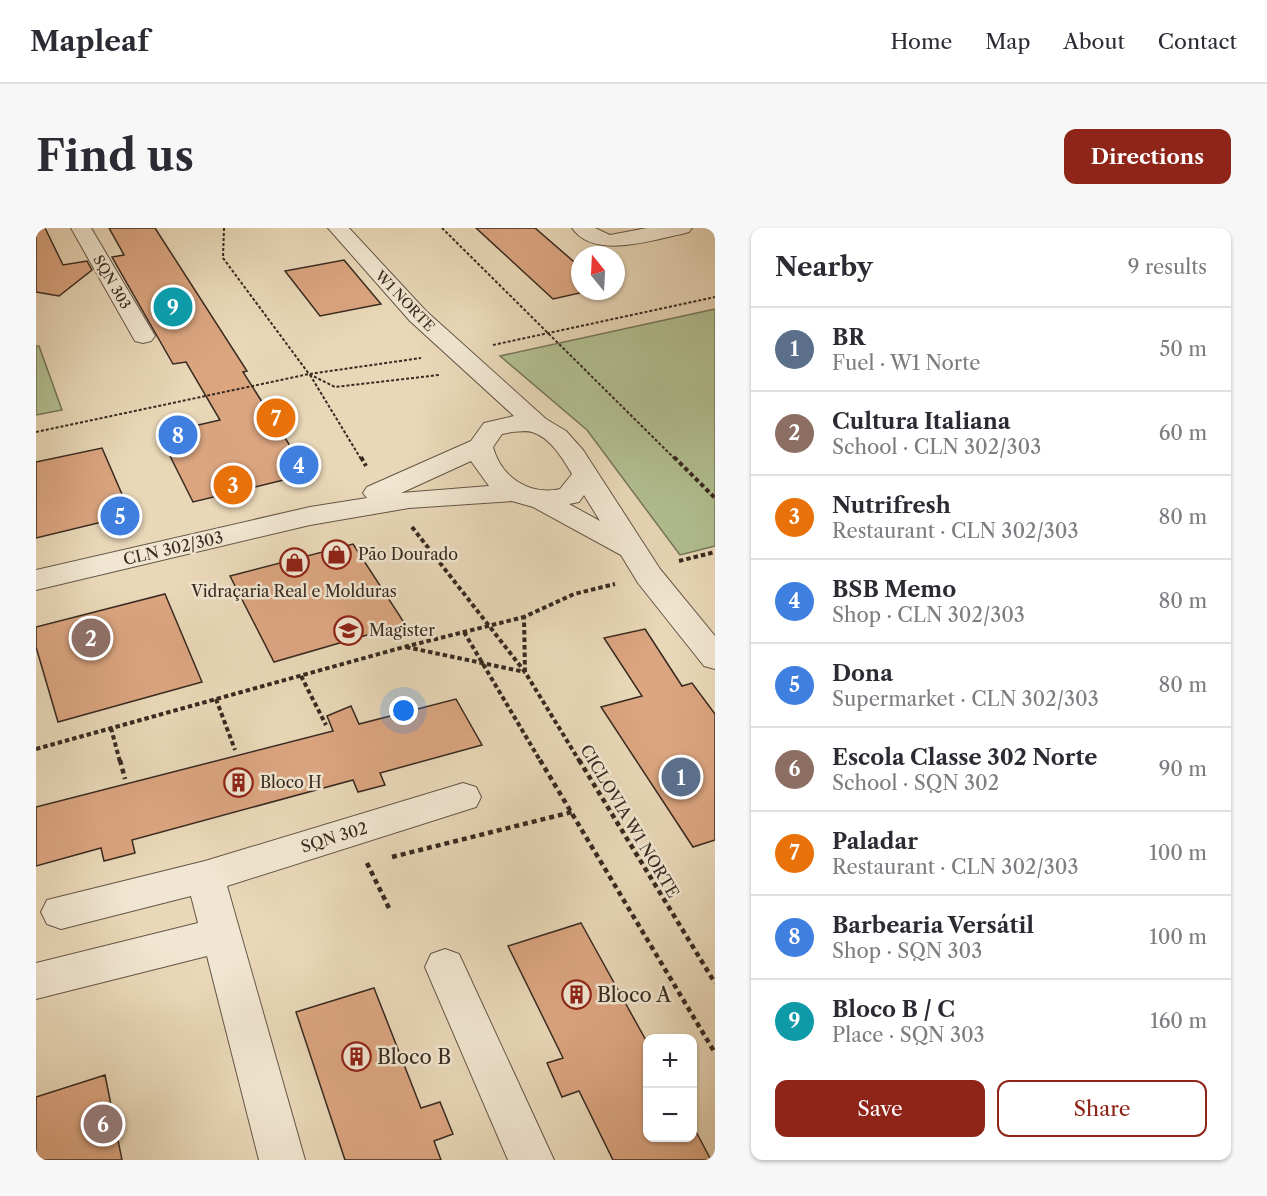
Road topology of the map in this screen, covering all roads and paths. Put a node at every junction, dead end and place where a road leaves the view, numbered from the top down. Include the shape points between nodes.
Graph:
1 (81, 228) edge
2 (338, 228) edge
3 (442, 228) edge
4 (582, 228) edge
5 (682, 228) edge
6 (715, 297) edge
7 (549, 333) junction
8 (143, 336) dead end
9 (458, 353) junction
10 (476, 370) junction
11 (537, 424) junction
12 (36, 432) edge
13 (487, 437) junction
14 (585, 476) junction
15 (529, 496) junction
16 (715, 498) edge
17 (310, 516) junction
18 (634, 550) junction
19 (715, 552) edge
20 (679, 561) dead end
21 (36, 580) edge
22 (524, 617) dead end
23 (464, 632) junction
24 (404, 647) junction
25 (715, 658) edge
26 (484, 664) junction
27 (301, 676) junction
28 (216, 699) junction
29 (326, 724) dead end
30 (111, 728) junction
31 (36, 749) edge
32 (235, 750) dead end
33 (125, 779) dead end
34 (463, 796) dead end
35 (367, 863) dead end
36 (205, 877) junction
37 (390, 910) dead end
38 (61, 912) dead end
39 (221, 935) junction
40 (445, 967) dead end
41 (36, 981) edge
42 (715, 983) edge
43 (715, 1053) edge
44 (282, 1160) edge
45 (531, 1160) edge

1 - 8 street, SQN 303
2 - 9 street, W1 NORTE via 418,316
3 - 7 path
4 - 5 street via 608,241
6 - 7 path
7 - 9 path
7 - 16 path
9 - 10 street, W1 NORTE
9 - 12 path via 309,374
10 - 11 street, W1 NORTE
10 - 13 street
11 - 13 street via 512,424
11 - 14 street via 557,436
13 - 15 street via 482,458 492,475
13 - 17 street, CLN 302/303 via 393,487
14 - 15 street via 569,496
14 - 18 street
15 - 17 street, CLN 302/303 via 409,500
15 - 18 street
17 - 21 street, CLN 302/303
18 - 25 street
19 - 20 path
22 - 23 path
23 - 24 path
23 - 26 path
24 - 26 path
24 - 27 path
26 - 42 path, CICLOVIA W1 NORTE via 525,672
26 - 43 path
27 - 28 path
27 - 29 path
28 - 30 path
28 - 32 path
30 - 31 path
30 - 33 path
34 - 36 street, SQN 302
35 - 37 path
36 - 38 street, SQN 302
36 - 39 street
39 - 41 street
39 - 44 street
40 - 45 street

